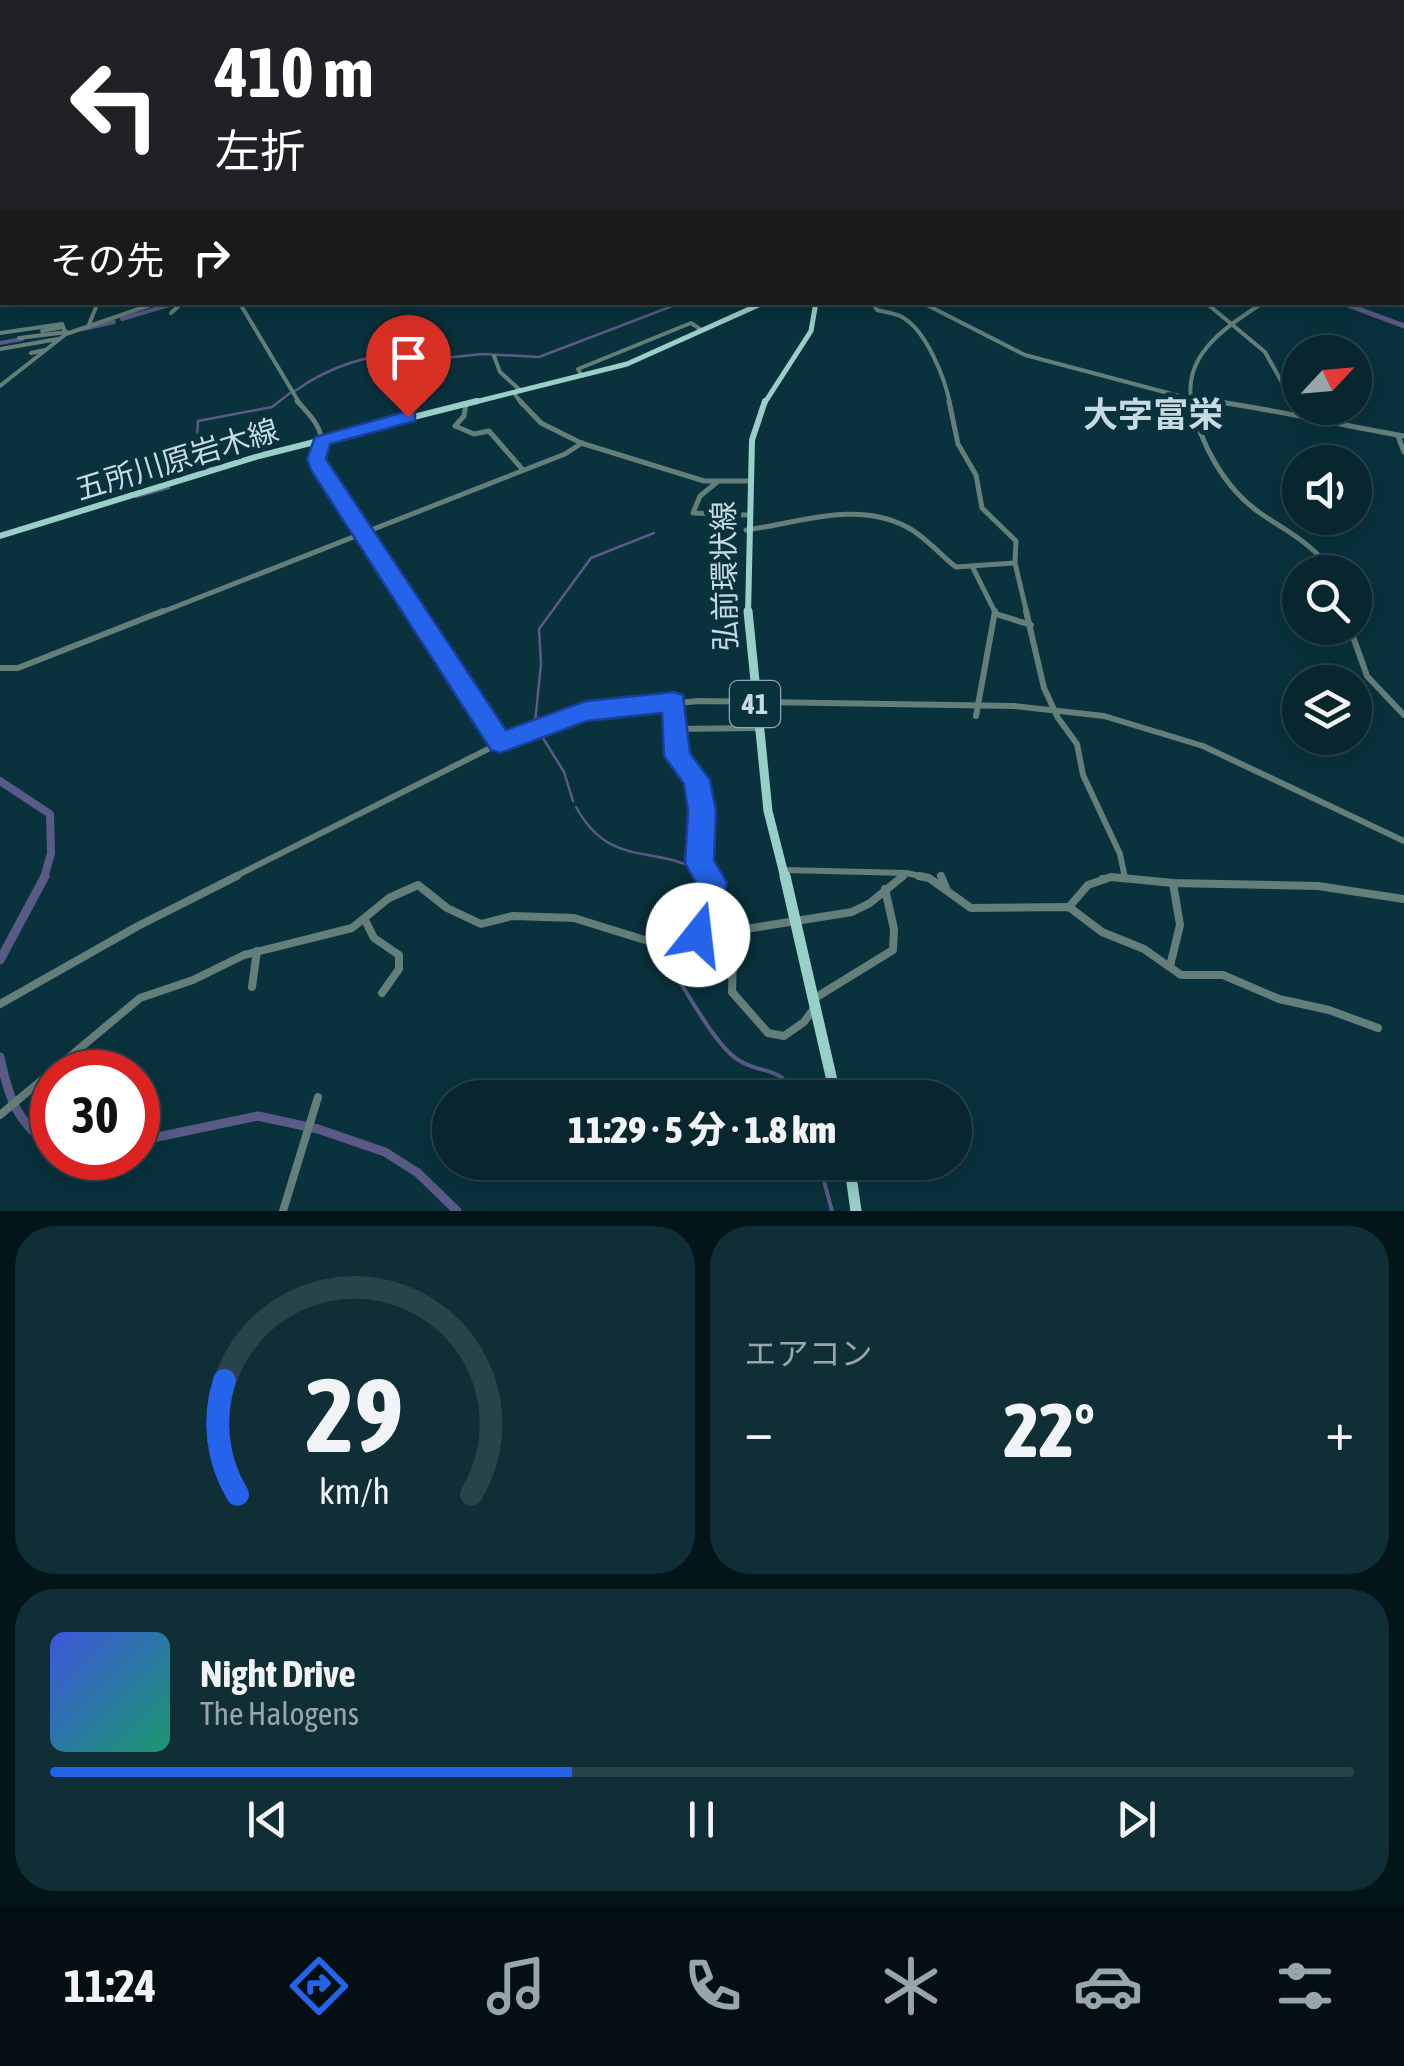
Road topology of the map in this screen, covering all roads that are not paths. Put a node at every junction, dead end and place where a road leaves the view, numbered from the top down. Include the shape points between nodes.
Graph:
1 (97, 305) edge
2 (151, 305) edge
3 (180, 305) edge
4 (242, 305) edge
5 (758, 305) edge
6 (815, 305) edge
7 (874, 305) edge
8 (927, 305) edge
9 (1209, 305) edge
10 (1260, 305) edge
11 (171, 313) dead end
12 (1232, 324) junction
13 (88, 328) junction
14 (700, 329) junction
15 (42, 331) dead end
16 (0, 333) edge
17 (65, 333) junction
18 (19, 338) dead end
19 (0, 349) edge
20 (48, 349) junction
21 (32, 353) dead end
22 (494, 356) dead end
23 (582, 376) junction
24 (1282, 380) edge
25 (0, 386) edge
26 (517, 392) junction
27 (1188, 398) junction
28 (466, 404) junction
29 (1282, 412) edge
30 (744, 424) dead end
31 (1340, 425) edge
32 (758, 427) junction
33 (1401, 435) edge
34 (321, 441) junction
35 (582, 443) junction
36 (1404, 452) edge
37 (523, 470) junction
38 (749, 481) junction
39 (716, 483) junction
40 (746, 515) junction
41 (746, 530) junction
42 (362, 533) junction
43 (0, 536) edge
44 (1320, 555) edge
45 (1015, 563) junction
46 (972, 566) junction
47 (996, 614) junction
48 (1031, 625) junction
49 (1356, 645) edge
50 (0, 668) edge
51 (674, 702) junction
52 (755, 703) junction
53 (980, 706) junction
54 (1055, 708) junction
55 (1404, 715) edge
56 (976, 716) dead end
57 (758, 728) junction
58 (676, 729) junction
59 (500, 742) junction
60 (1404, 842) edge
61 (782, 870) junction
62 (890, 872) junction
63 (906, 873) junction
64 (941, 875) dead end
65 (1125, 879) junction
66 (1172, 884) junction
67 (888, 886) junction
68 (947, 891) junction
69 (1404, 899) edge
70 (1069, 907) junction
71 (366, 920) junction
72 (796, 924) junction
73 (698, 935) junction
74 (723, 935) junction
75 (257, 951) junction
76 (1170, 966) junction
77 (252, 988) dead end
78 (382, 993) dead end
79 (816, 1001) junction
80 (2, 1003) edge
81 (1378, 1028) dead end
82 (832, 1080) edge
83 (318, 1100) dead end
84 (0, 1115) edge
85 (852, 1180) edge
86 (282, 1211) edge
87 (856, 1211) edge

1 - 13 street
2 - 13 street
3 - 11 street
4 - 34 street
5 - 14 main road, 五所川原岩木線
6 - 32 main road, 弘前環状線 / 41 via 811,331 766,397
7 - 45 street via 903,317 921,336 947,389 982,508 1016,541
8 - 27 street via 1025,355
9 - 12 street
10 - 12 street
12 - 24 street via 1264,352
12 - 27 street via 1198,354
13 - 17 street
14 - 23 main road, 五所川原岩木線 via 651,356
14 - 23 street via 682,326 578,369
15 - 17 street
16 - 17 street
17 - 18 street
17 - 19 street
17 - 20 street
20 - 21 street
20 - 25 street
22 - 26 street
23 - 26 main road, 五所川原岩木線
26 - 28 main road, 五所川原岩木線
26 - 35 street via 519,402 560,435
27 - 29 street
27 - 44 street via 1234,490
28 - 34 main road, 五所川原岩木線
28 - 37 street via 455,426 474,434 488,431
30 - 32 street
31 - 33 street
32 - 38 main road, 弘前環状線 / 41
33 - 36 street
34 - 42 street via 321,470
34 - 43 main road, 五所川原岩木線
35 - 37 street
35 - 39 street
37 - 42 street
38 - 39 street
38 - 40 main road, 弘前環状線 / 41
39 - 40 street via 693,513
40 - 41 main road, 弘前環状線 / 41
41 - 46 street via 857,511 906,526 956,566
41 - 52 main road, 弘前環状線 / 41
42 - 50 street via 18,668
42 - 59 street
45 - 46 street
45 - 48 street
46 - 47 street
47 - 48 street
47 - 53 street
48 - 54 street via 1044,688
49 - 55 street via 1368,676
51 - 52 street
51 - 58 street
51 - 59 street via 586,711
52 - 53 street
52 - 57 main road, 弘前環状線 / 41
53 - 54 street
53 - 56 street
54 - 60 street via 1181,738
54 - 65 street via 1078,744 1083,776
57 - 58 street
57 - 61 main road, 弘前環状線 / 41
58 - 73 street via 677,756 696,780 702,811 699,863 712,883
59 - 80 street
61 - 62 street
61 - 72 main road, 弘前環状線 / 41
62 - 63 street
62 - 67 street
63 - 67 street
63 - 68 street via 930,878
64 - 68 street
65 - 66 street
65 - 70 street via 1095,881
66 - 69 street via 1288,883
66 - 76 street via 1181,911 1180,944
67 - 72 street via 860,909
67 - 79 street via 893,950
68 - 70 street via 971,908
70 - 76 street
71 - 73 street via 389,898 418,885 481,924 560,916 648,941
71 - 75 street via 328,937
71 - 78 street via 374,938 399,955 399,969
72 - 74 street
72 - 79 main road, 弘前環状線 / 41
73 - 74 street
74 - 79 street via 733,959 732,992 775,1038 792,1032
75 - 77 street
75 - 84 street via 140,998
76 - 81 street via 1191,977 1223,975
79 - 82 main road, 弘前環状線 / 41
83 - 86 street
85 - 87 main road

